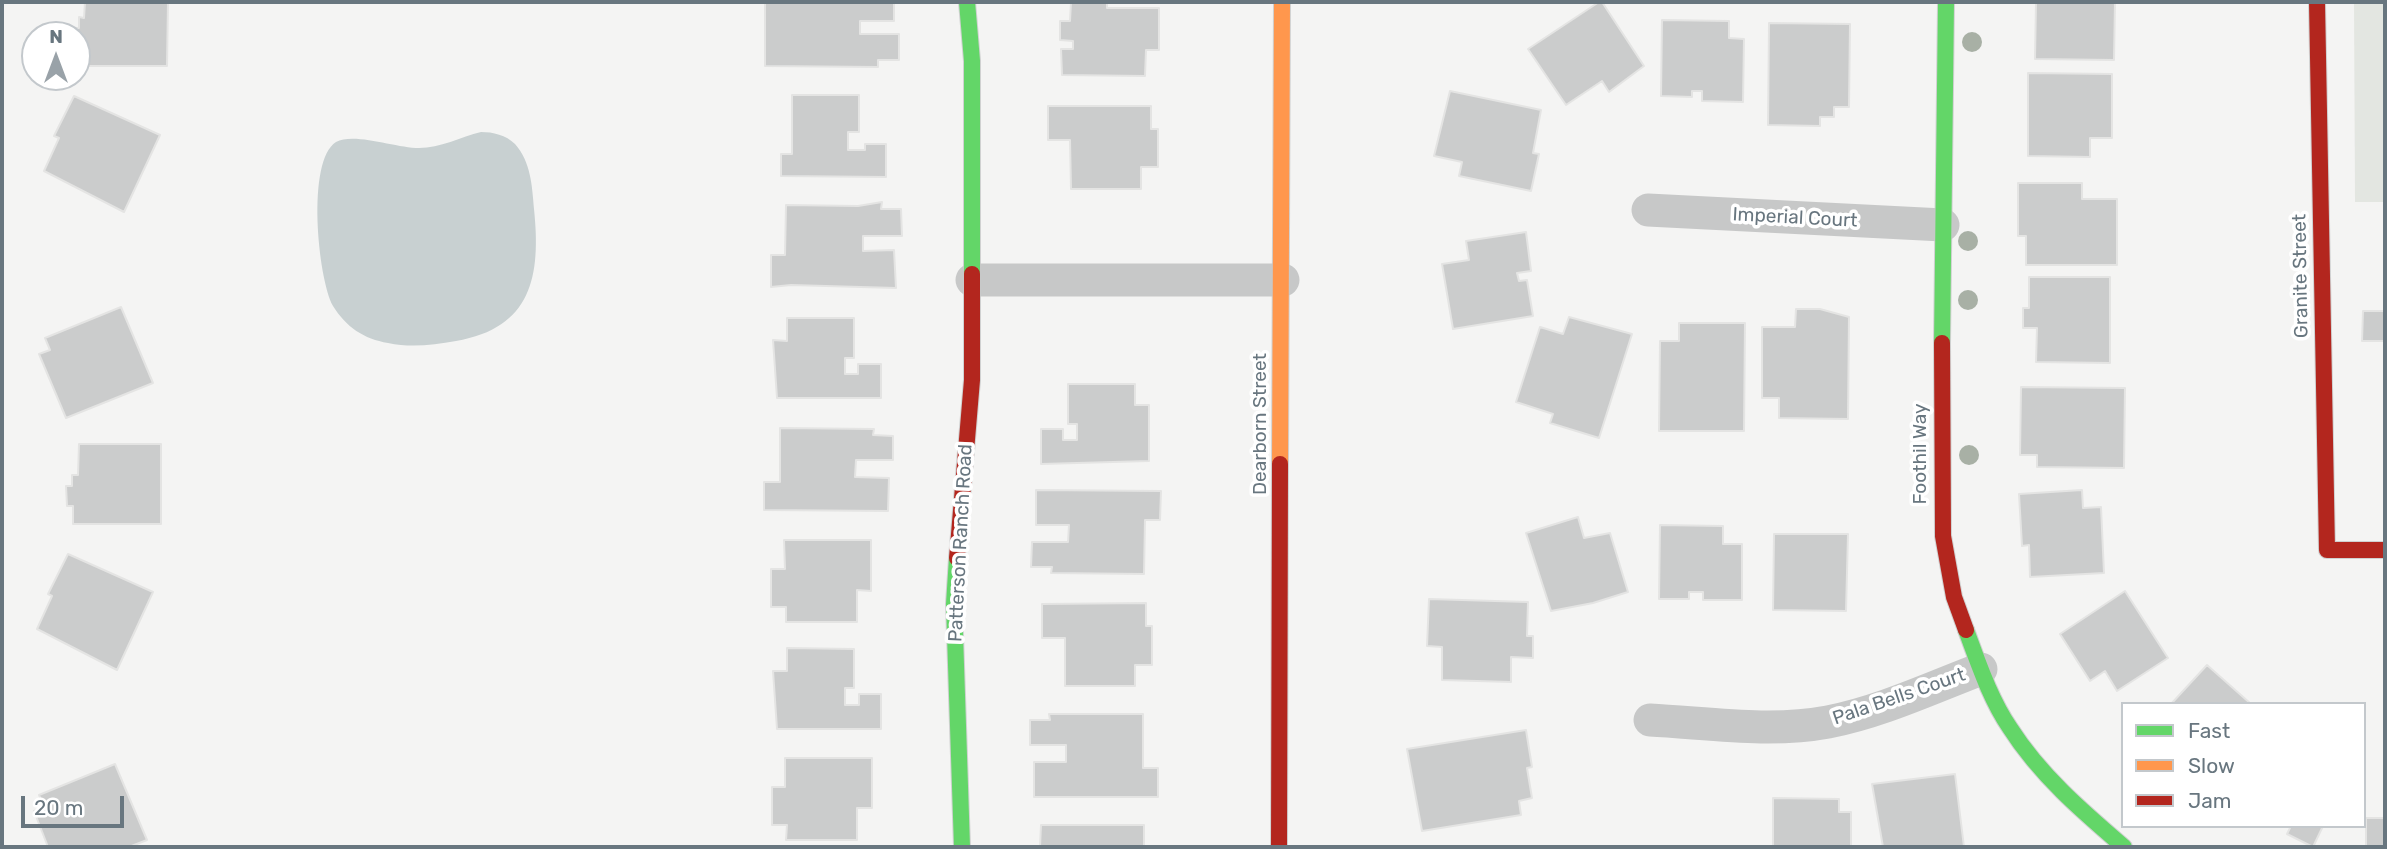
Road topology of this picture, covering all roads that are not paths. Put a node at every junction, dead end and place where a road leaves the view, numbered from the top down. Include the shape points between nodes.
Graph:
1 (967, 2) edge
2 (1282, 2) edge
3 (1946, 2) edge
4 (2317, 2) edge
5 (1648, 210) dead end
6 (1943, 225) junction
7 (972, 280) junction
8 (1283, 280) junction
9 (2385, 550) edge
10 (1981, 669) junction
11 (1650, 720) dead end
12 (962, 847) edge
13 (1279, 847) edge
14 (2124, 847) edge

1 - 7 street, Patterson Ranch Road via 972,61
2 - 8 street, Dearborn Street
3 - 6 street, Foothil Way
4 - 9 street, Granite Street via 2327,550
5 - 6 street, Imperial Court
6 - 10 street, Foothil Way via 1943,536 1954,597
7 - 8 street
7 - 12 street, Patterson Ranch Road via 972,380 954,604
8 - 13 street, Dearborn Street
10 - 11 street, Pala Bells Court via 1827,722 1783,727
10 - 14 street, Foothil Way via 2010,727 2060,791

